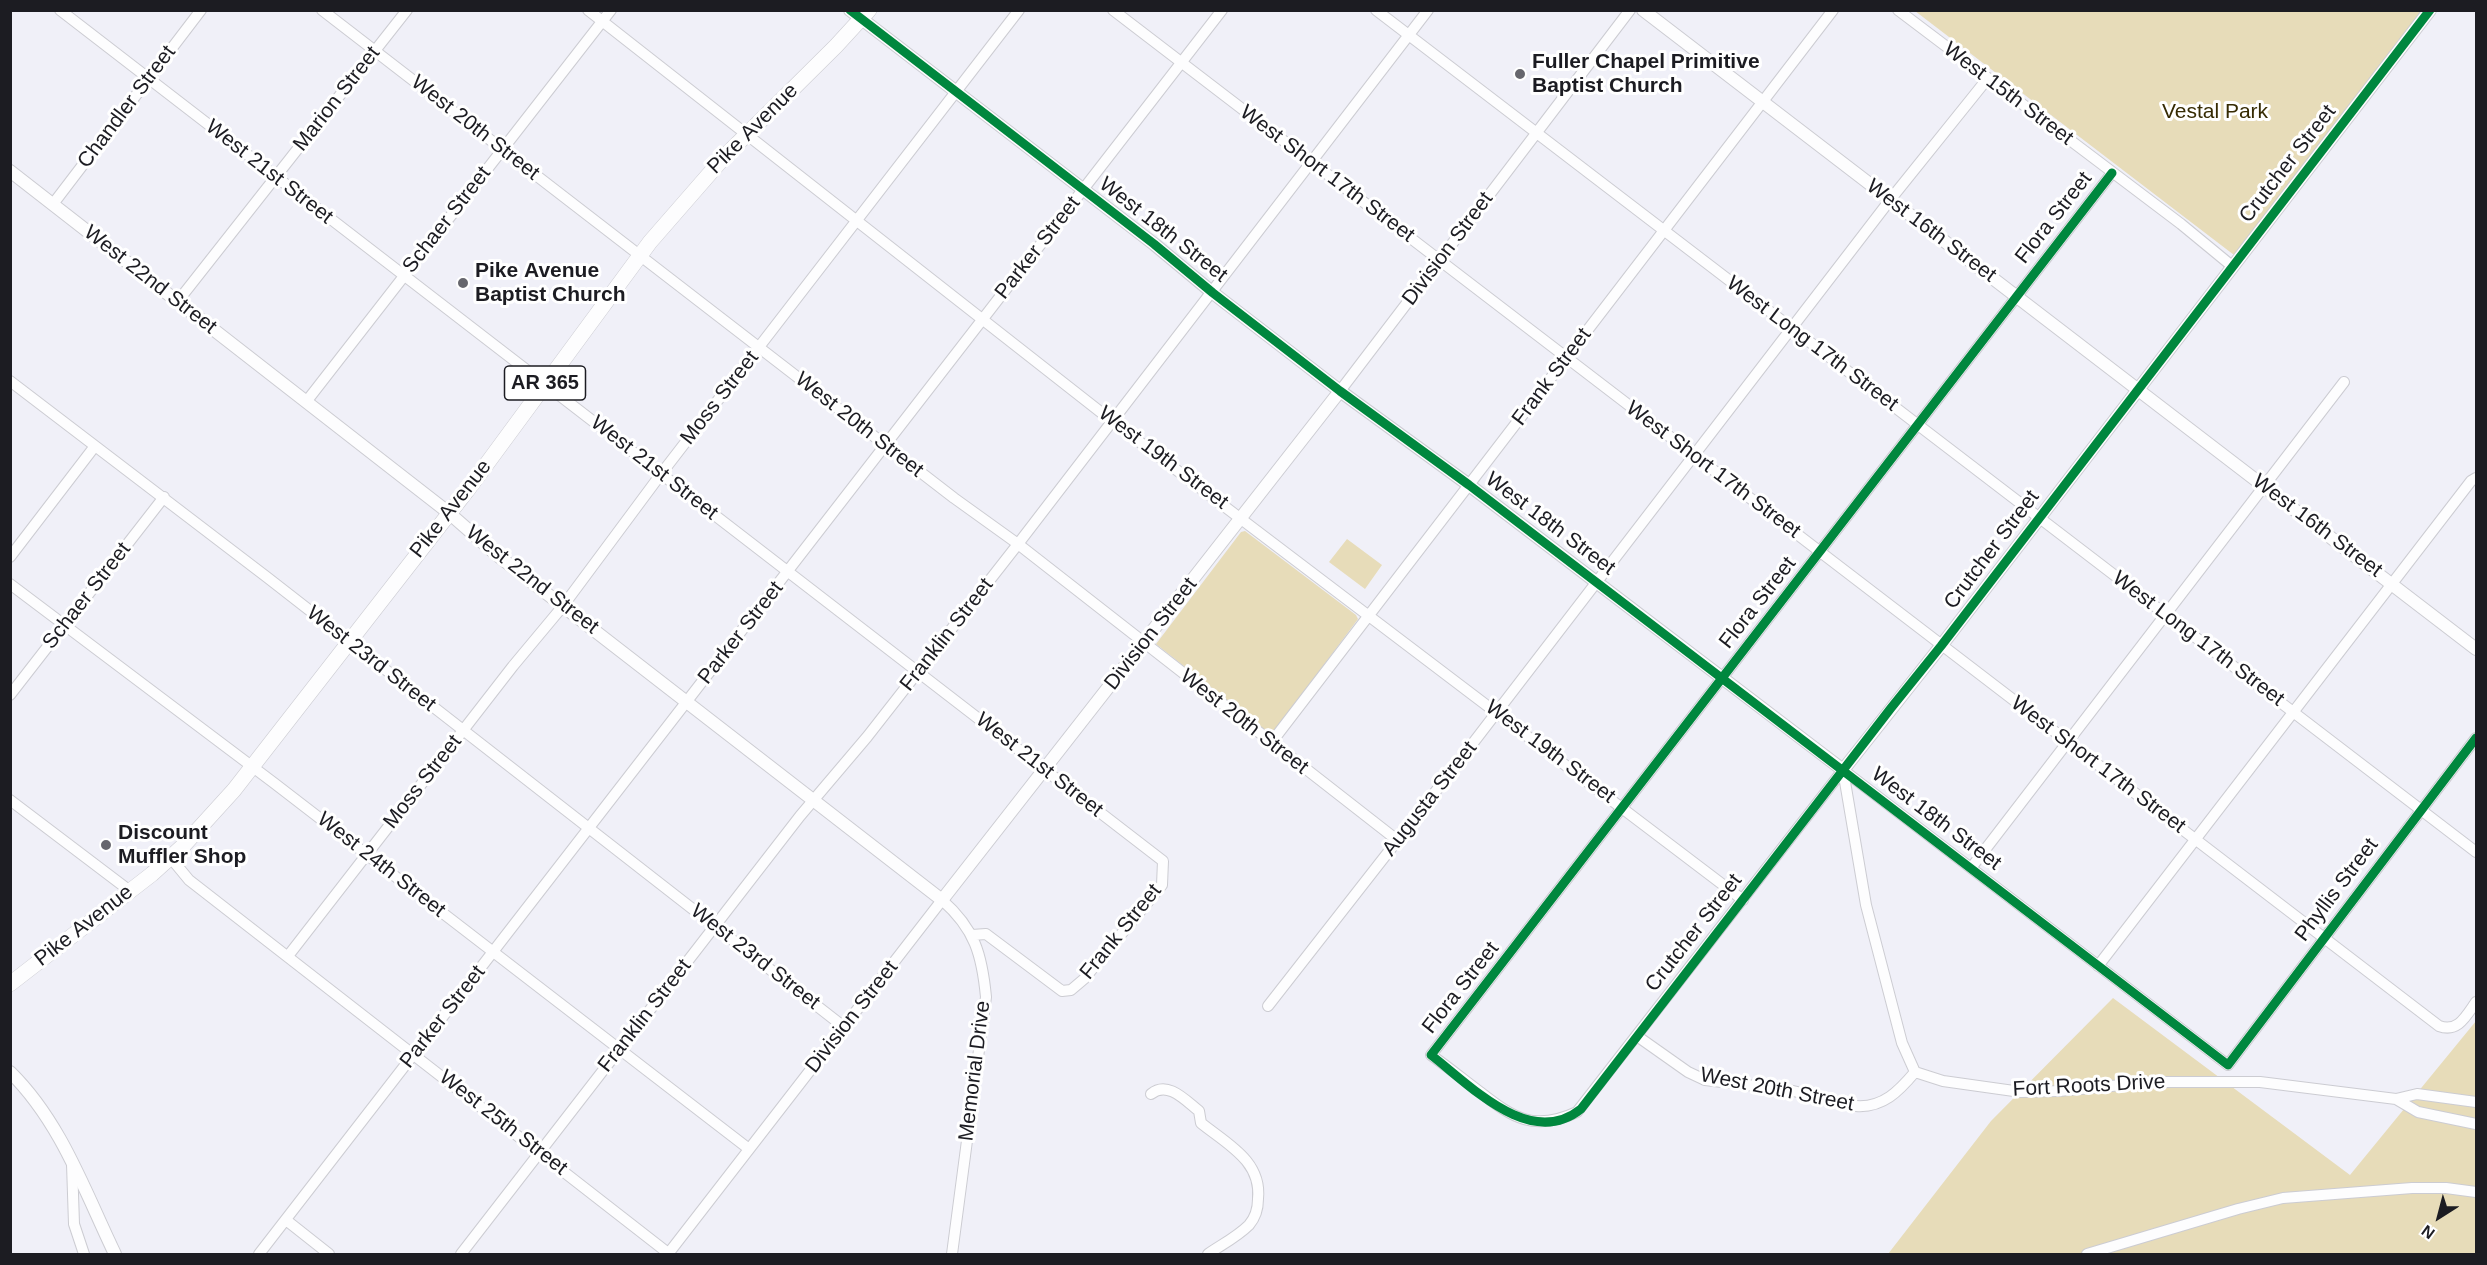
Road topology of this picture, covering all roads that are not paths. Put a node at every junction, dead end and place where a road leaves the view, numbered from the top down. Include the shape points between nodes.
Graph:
1 (60, 10) edge
2 (201, 10) edge
3 (322, 10) edge
4 (407, 10) edge
5 (588, 10) edge
6 (611, 10) edge
7 (1019, 10) edge
8 (1113, 10) edge
9 (1222, 10) edge
10 (1376, 10) edge
11 (1428, 10) edge
12 (1630, 10) edge
13 (1642, 10) edge
14 (1833, 10) edge
15 (1898, 10) edge
16 (2430, 10) edge
17 (860, 14) edge
18 (602, 21) junction
19 (1408, 35) junction
20 (375, 51) junction
21 (1182, 63) junction
22 (1988, 78) junction
23 (148, 79) junction
24 (956, 92) junction
25 (1763, 102) junction
26 (1537, 133) junction
27 (745, 135) junction
28 (502, 150) junction
29 (1311, 163) junction
30 (10, 171) edge
31 (2112, 173) junction
32 (276, 177) junction
33 (1084, 189) junction
34 (1890, 200) junction
35 (53, 204) junction
36 (856, 221) junction
37 (1664, 231) junction
38 (640, 256) junction
39 (1440, 260) junction
40 (2232, 266) junction
41 (404, 276) junction
42 (1213, 292) junction
43 (2017, 297) junction
44 (178, 301) junction
45 (984, 319) junction
46 (1792, 328) junction
47 (759, 348) junction
48 (1567, 358) junction
49 (10, 381) edge
50 (2344, 382) dead end
51 (544, 384) junction
52 (2137, 389) junction
53 (1340, 391) junction
54 (306, 402) junction
55 (1112, 421) junction
56 (1918, 425) junction
57 (95, 446) junction
58 (885, 446) junction
59 (1694, 455) junction
60 (661, 474) junction
61 (2476, 478) edge
62 (1470, 485) junction
63 (2263, 485) junction
64 (164, 497) junction
65 (449, 513) junction
66 (1242, 517) junction
67 (2039, 517) junction
68 (1018, 544) junction
69 (1820, 552) junction
70 (10, 557) edge
71 (788, 572) junction
72 (1597, 582) junction
73 (10, 584) edge
74 (2392, 584) junction
75 (563, 606) junction
76 (2165, 614) junction
77 (1370, 615) junction
78 (64, 624) junction
79 (348, 641) junction
80 (1143, 644) junction
81 (1941, 646) junction
82 (2476, 648) edge
83 (918, 671) junction
84 (1722, 678) junction
85 (12, 692) edge
86 (687, 701) junction
87 (1497, 712) junction
88 (2293, 712) junction
89 (463, 730) junction
90 (2476, 738) edge
91 (2067, 741) junction
92 (1271, 743) junction
93 (252, 766) junction
94 (1045, 770) junction
95 (1843, 770) junction
96 (10, 800) edge
97 (814, 801) junction
98 (1622, 808) junction
99 (2421, 810) junction
100 (589, 828) junction
101 (2195, 839) junction
102 (1397, 840) junction
103 (2476, 852) edge
104 (367, 855) junction
105 (170, 857) junction
106 (1163, 861) joint
107 (1971, 868) junction
108 (130, 891) junction
109 (942, 900) junction
110 (1743, 900) junction
111 (715, 926) junction
112 (972, 935) junction
113 (2324, 938) junction
114 (493, 952) junction
115 (288, 956) junction
116 (2098, 966) junction
117 (10, 984) edge
118 (2476, 1002) edge
119 (1268, 1006) dead end
120 (844, 1027) junction
121 (1637, 1036) junction
122 (619, 1049) junction
123 (414, 1054) junction
124 (2228, 1065) joint
125 (10, 1072) edge
126 (1915, 1072) junction
127 (1151, 1094) dead end
128 (2396, 1099) junction
129 (2476, 1102) edge
130 (1581, 1109) joint
131 (2476, 1124) edge
132 (749, 1149) junction
133 (540, 1152) junction
134 (72, 1164) junction
135 (2476, 1192) edge
136 (286, 1220) junction
137 (84, 1254) edge
138 (115, 1254) edge
139 (259, 1254) edge
140 (329, 1254) edge
141 (461, 1254) edge
142 (668, 1254) edge
143 (952, 1254) edge
144 (1208, 1254) edge
145 (2087, 1254) edge

1 - 23 street, West 21st Street
2 - 23 street, Chandler Street
3 - 20 street, West 20th Street
4 - 20 street, Marion Street
5 - 18 street, West 19th Street
6 - 18 street, Schaer Street
7 - 24 street, Moss Street
8 - 21 street, West Short 17th Street
9 - 21 street, Parker Street
10 - 19 street, West Long 17th Street
11 - 19 street, Franklin Street
12 - 26 street, Division Street
13 - 25 street, West 16th Street
14 - 25 street, Frank Street
15 - 22 street, West 15th Street
16 - 40 street, Crutcher Street
17 - 24 street, West 18th Street
17 - 27 main road, Pike Avenue / AR 365
18 - 27 street, West 19th Street
18 - 28 street, Schaer Street
19 - 26 street, West Long 17th Street
19 - 29 street, Franklin Street
20 - 28 street, West 20th Street
20 - 32 street, Marion Street
21 - 29 street, West Short 17th Street
21 - 33 street, Parker Street
22 - 31 street, West 15th Street
22 - 34 street, Augusta Street
23 - 32 street, West 21st Street
23 - 35 street, Chandler Street
24 - 33 street, West 18th Street
24 - 36 street, Moss Street
25 - 34 street, West 16th Street
25 - 37 street, Frank Street
26 - 37 street, West Long 17th Street
26 - 39 street, Division Street
27 - 36 street, West 19th Street
27 - 38 main road, Pike Avenue / AR 365 via 686,198
28 - 38 street, West 20th Street
28 - 41 street, Schaer Street
29 - 39 street, West Short 17th Street
29 - 42 street, Franklin Street
30 - 35 street, West 22nd Street
31 - 40 street, West 15th Street
31 - 43 street, Flora Street
32 - 41 street, West 21st Street
32 - 44 street, Marion Street
33 - 42 street, West 18th Street
33 - 45 street, Parker Street
34 - 43 street, West 16th Street
34 - 46 street, Augusta Street
35 - 44 street, West 22nd Street
36 - 45 street, West 19th Street
36 - 47 street, Moss Street
37 - 46 street, West Long 17th Street
37 - 48 street, Frank Street
38 - 47 street, West 20th Street
38 - 51 main road, Pike Avenue / AR 365
39 - 48 street, West Short 17th Street
39 - 53 street, Division Street
40 - 52 street, Crutcher Street
41 - 51 street, West 21st Street
41 - 54 street, Schaer Street
42 - 53 street, West 18th Street
42 - 55 street, Franklin Street
43 - 52 street, West 16th Street
43 - 56 street, Flora Street
44 - 54 street, West 22nd Street
45 - 55 street, West 19th Street
45 - 58 street, Parker Street
46 - 56 street, West Long 17th Street
46 - 59 street, Augusta Street
47 - 58 street, West 20th Street
47 - 60 street, Moss Street
48 - 59 street, West Short 17th Street
48 - 62 street, Frank Street
49 - 57 street, West 23rd Street
50 - 63 street
51 - 60 street, West 21st Street
51 - 65 main road, Pike Avenue / AR 365
52 - 63 street, West 16th Street
52 - 67 street, Crutcher Street
53 - 62 street, West 18th Street
53 - 66 street, Division Street
54 - 65 street, West 22nd Street
55 - 66 street, West 19th Street
55 - 68 street, Franklin Street
56 - 67 street, West Long 17th Street
56 - 69 street, Flora Street
57 - 64 street, West 23rd Street
57 - 70 street
58 - 68 street, West 20th Street
58 - 71 street, Parker Street
59 - 69 street, West Short 17th Street
59 - 72 street, Augusta Street
60 - 71 street, West 21st Street
60 - 75 street, Moss Street
61 - 74 street
62 - 72 street, West 18th Street
62 - 77 street, Frank Street
63 - 74 street, West 16th Street
63 - 76 street
64 - 78 street, Schaer Street
64 - 79 street, West 23rd Street
65 - 75 street, West 22nd Street
65 - 79 main road, Pike Avenue / AR 365
66 - 77 street, West 19th Street
66 - 80 street, Division Street
67 - 76 street, West Long 17th Street
67 - 81 street, Crutcher Street
68 - 80 street, West 20th Street
68 - 83 street, Franklin Street
69 - 81 street, West Short 17th Street
69 - 84 street, Flora Street
71 - 83 street, West 21st Street
71 - 86 street, Parker Street
72 - 84 street, West 18th Street
72 - 87 street, Augusta Street
73 - 78 street, West 24th Street
74 - 82 street, West 16th Street
74 - 88 street
75 - 86 street, West 22nd Street
75 - 89 street, Moss Street
76 - 88 street, West Long 17th Street
76 - 91 street
77 - 87 street, West 19th Street
77 - 92 street, Frank Street
78 - 85 street, Schaer Street
78 - 93 street, West 24th Street
79 - 89 street, West 23rd Street
79 - 93 main road, Pike Avenue / AR 365
80 - 92 street, West 20th Street
80 - 94 street, Division Street
81 - 91 street, West Short 17th Street
81 - 95 street, Crutcher Street
83 - 94 street, West 21st Street
83 - 97 street, Franklin Street
84 - 95 street, West 18th Street
84 - 98 street, Flora Street
86 - 97 street, West 22nd Street
86 - 100 street, Parker Street
87 - 98 street, West 19th Street
87 - 102 street, Augusta Street
88 - 99 street, West Long 17th Street
88 - 101 street
89 - 100 street, West 23rd Street
89 - 104 street, Moss Street
90 - 99 street, Phyllis Street
91 - 101 street, West Short 17th Street
91 - 107 street
92 - 102 street, West 20th Street
93 - 104 street, West 24th Street
93 - 105 main road, Pike Avenue / AR 365
94 - 106 street, West 21st Street
94 - 109 street, Division Street
95 - 107 street, West 18th Street
95 - 110 street, Crutcher Street
95 - 126 street via 1868,914 1902,1043
96 - 108 street
97 - 109 street, West 22nd Street
97 - 111 street, Franklin Street
98 - 110 street, West 19th Street
98 - 130 street, Flora Street via 1431,1055 1508,1114 1526,1121 1562,1119
99 - 103 street, West Long 17th Street
99 - 113 street, Phyllis Street
100 - 111 street, West 23rd Street
100 - 114 street, Parker Street
101 - 113 street, West Short 17th Street
101 - 116 street
102 - 119 street, Augusta Street
104 - 114 street, West 24th Street
104 - 115 street, Moss Street
105 - 108 main road, Pike Avenue / AR 365
105 - 115 street, West 25th Street via 189,880
106 - 112 street, Frank Street via 1162,885 1071,990 1062,991 986,934
107 - 116 street, West 18th Street
108 - 117 main road, Pike Avenue / AR 365
109 - 112 street, Memorial Drive
109 - 120 street, Division Street
110 - 121 street, Crutcher Street
111 - 120 street, West 23rd Street
111 - 122 street, Franklin Street
112 - 143 street, Memorial Drive via 983,966 986,997
113 - 118 street, West Short 17th Street via 2439,1026 2458,1026
113 - 124 street, Phyllis Street
114 - 122 street, West 24th Street
114 - 123 street, Parker Street
115 - 123 street, West 25th Street
116 - 124 street, West 18th Street
120 - 132 street, Division Street
121 - 126 street, West 20th Street via 1705,1080 1788,1090 1857,1106 1884,1101
121 - 130 street, Crutcher Street
122 - 132 street, West 24th Street
122 - 133 street, Franklin Street
123 - 133 street, West 25th Street
123 - 136 street, Parker Street
125 - 134 street via 46,1115
126 - 128 street, Fort Roots Drive via 1943,1081 2021,1092 2153,1082 2260,1082
127 - 144 street via 1168,1089 1199,1111 1201,1123 1248,1160 1255,1172 1259,1190 1255,1216 1232,1239
128 - 129 street, Fort Roots Drive via 2417,1094
128 - 131 street, Fort Roots Drive via 2418,1112
132 - 142 street, Division Street
133 - 141 street, Franklin Street
133 - 142 street, West 25th Street
134 - 137 street via 74,1224
134 - 138 street
135 - 145 street via 2412,1188 2283,1198
136 - 139 street, Parker Street
136 - 140 street

